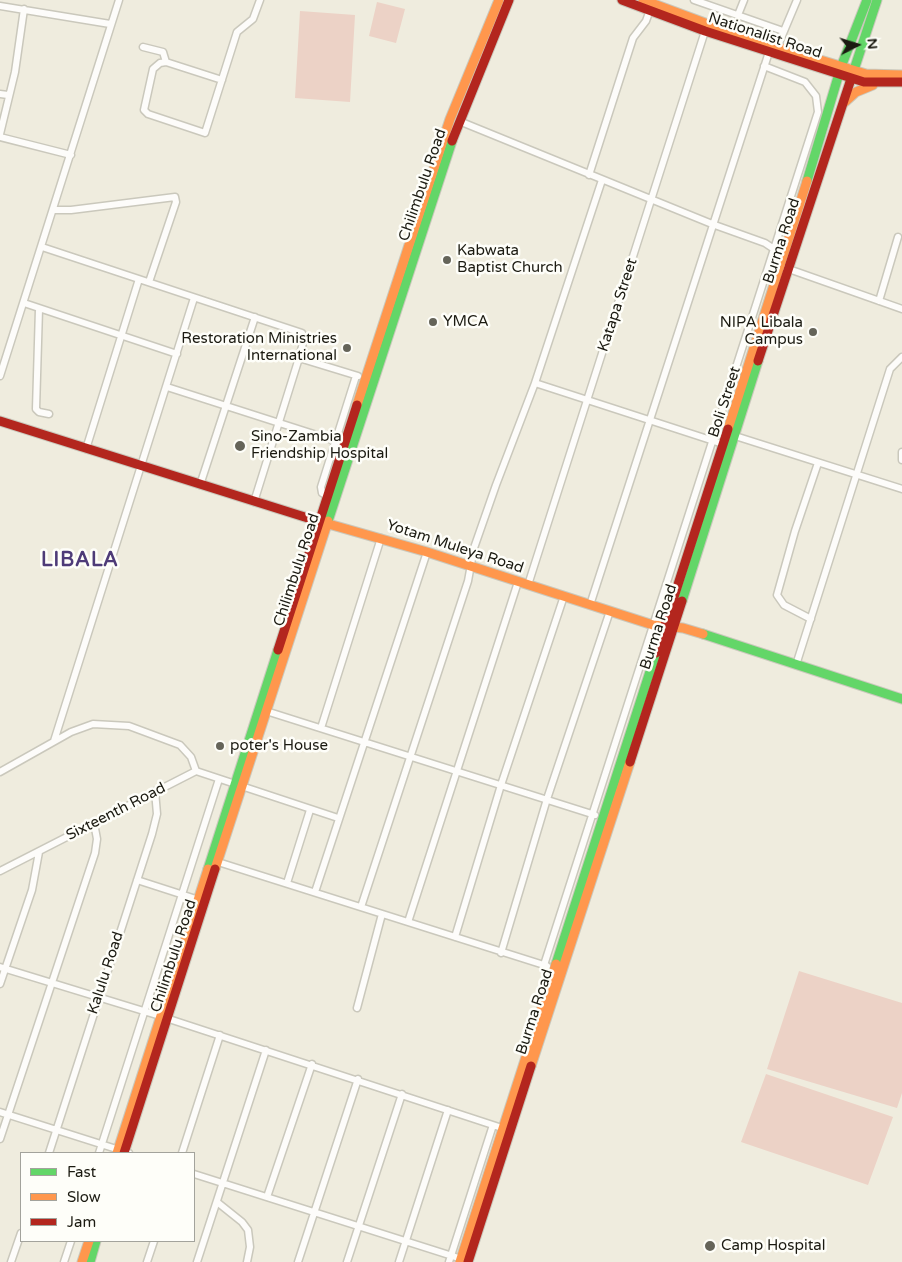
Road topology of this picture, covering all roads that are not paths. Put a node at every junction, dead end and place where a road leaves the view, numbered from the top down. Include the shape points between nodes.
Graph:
1 (119, 0) edge
2 (260, 0) edge
3 (500, 0) edge
4 (509, 0) edge
5 (622, 0) edge
6 (643, 0) edge
7 (694, 0) edge
8 (744, 0) edge
9 (797, 0) edge
10 (867, 0) edge
11 (877, 0) edge
12 (0, 6) edge
13 (651, 8) junction
14 (24, 9) junction
15 (738, 15) junction
16 (110, 24) junction
17 (706, 28) junction
18 (783, 31) junction
19 (143, 47) dead end
20 (773, 49) junction
21 (859, 49) junction
22 (847, 52) junction
23 (166, 62) junction
24 (823, 65) junction
25 (764, 66) junction
26 (840, 71) junction
27 (851, 74) junction
28 (902, 75) edge
29 (222, 80) junction
30 (878, 80) junction
31 (902, 82) edge
32 (0, 94) edge
33 (8, 95) junction
34 (833, 95) junction
35 (840, 109) junction
36 (459, 121) junction
37 (0, 135) edge
38 (71, 155) junction
39 (590, 175) junction
40 (602, 180) junction
41 (652, 200) junction
42 (54, 210) junction
43 (712, 224) junction
44 (898, 237) dead end
45 (42, 247) junction
46 (775, 248) junction
47 (783, 255) junction
48 (783, 267) junction
49 (139, 279) junction
50 (149, 282) junction
51 (194, 298) junction
52 (879, 302) junction
53 (24, 303) junction
54 (38, 309) junction
55 (902, 309) edge
56 (255, 317) junction
57 (122, 335) junction
58 (177, 354) junction
59 (902, 357) edge
60 (300, 358) junction
61 (2, 361) edge
62 (0, 376) edge
63 (356, 376) junction
64 (369, 380) junction
65 (535, 383) junction
66 (167, 387) junction
67 (587, 400) junction
68 (226, 406) junction
69 (49, 414) dead end
70 (650, 420) junction
71 (0, 421) edge
72 (278, 422) junction
73 (730, 434) junction
74 (336, 440) junction
75 (712, 440) junction
76 (723, 444) junction
77 (348, 445) junction
78 (86, 449) junction
79 (902, 452) edge
80 (902, 460) edge
81 (818, 463) junction
82 (141, 467) junction
83 (856, 475) junction
84 (200, 485) junction
85 (902, 489) edge
86 (328, 496) junction
87 (254, 502) junction
88 (323, 521) junction
89 (381, 538) junction
90 (427, 552) junction
91 (470, 566) junction
92 (518, 582) junction
93 (528, 585) junction
94 (564, 596) junction
95 (590, 605) junction
96 (610, 611) junction
97 (811, 619) junction
98 (653, 625) junction
99 (670, 626) junction
100 (796, 665) junction
101 (902, 699) edge
102 (266, 711) junction
103 (321, 728) junction
104 (54, 741) junction
105 (365, 742) junction
106 (411, 756) junction
107 (457, 770) junction
108 (196, 771) junction
109 (0, 772) edge
110 (219, 779) junction
111 (239, 785) junction
112 (502, 785) junction
113 (155, 791) junction
114 (547, 799) junction
115 (310, 810) junction
116 (593, 814) junction
117 (338, 818) junction
118 (607, 819) junction
119 (94, 823) junction
120 (39, 852) junction
121 (218, 862) junction
122 (0, 871) edge
123 (137, 880) junction
124 (288, 884) junction
125 (315, 892) junction
126 (183, 894) junction
127 (199, 900) junction
128 (361, 907) junction
129 (382, 914) junction
130 (408, 922) junction
131 (455, 937) junction
132 (501, 952) junction
133 (544, 964) junction
134 (2, 968) edge
135 (558, 970) junction
136 (52, 983) junction
137 (0, 984) edge
138 (98, 997) junction
139 (357, 1008) dead end
140 (145, 1012) junction
141 (165, 1018) junction
142 (220, 1035) junction
143 (266, 1050) junction
144 (312, 1064) junction
145 (358, 1080) junction
146 (402, 1094) junction
147 (448, 1110) junction
148 (0, 1112) edge
149 (8, 1115) junction
150 (493, 1124) junction
151 (507, 1129) junction
152 (57, 1130) junction
153 (0, 1139) edge
154 (102, 1145) junction
155 (48, 1152) edge
156 (99, 1152) edge
157 (122, 1152) edge
158 (182, 1152) edge
159 (195, 1174) edge
160 (222, 1183) junction
161 (267, 1197) junction
162 (216, 1202) junction
163 (314, 1213) junction
164 (359, 1227) junction
165 (20, 1236) edge
166 (71, 1242) edge
167 (89, 1242) edge
168 (96, 1242) edge
169 (154, 1242) edge
170 (406, 1242) junction
171 (450, 1259) edge
172 (465, 1261) edge
173 (12, 1262) edge
174 (64, 1262) edge
175 (82, 1262) edge
176 (90, 1262) edge
177 (147, 1262) edge
178 (197, 1262) edge
179 (247, 1262) edge
180 (298, 1262) edge
181 (348, 1262) edge
182 (399, 1262) edge

1 - 16 street
2 - 29 street via 253,18 237,32
3 - 64 main road, Chilimbulu Road via 450,119
4 - 36 main road, Chilimbulu Road
5 - 13 main road, Nationalist Road
6 - 13 main road, Nationalist Road
7 - 15 street
8 - 15 street
9 - 18 street
10 - 22 main road, Burma Road
11 - 21 main road, Burma Road
12 - 14 street
13 - 17 main road, Nationalist Road
13 - 39 street via 633,38
14 - 16 street
14 - 33 street via 16,72
15 - 18 street
16 - 38 street
17 - 20 main road, Nationalist Road
17 - 41 street, Katapa Street
18 - 20 street
19 - 23 street via 163,52
20 - 24 main road, Nationalist Road
20 - 25 street
21 - 27 main road, Burma Road
21 - 30 main road via 863,66
22 - 24 main road via 838,60
22 - 26 main road, Burma Road
23 - 29 street
23 - 29 street via 153,69 144,110 198,131 205,133
24 - 26 main road, Nationalist Road
24 - 34 main road
25 - 43 street
25 - 46 street, Boli Street via 805,82 819,106
26 - 27 main road, Nationalist Road
26 - 34 main road, Burma Road
27 - 30 main road, Nationalist Road
27 - 35 main road, Burma Road
28 - 30 main road, Nationalist Road
30 - 31 main road, Nationalist Road
30 - 35 main road via 856,92
32 - 33 street
33 - 37 street
34 - 47 main road, Burma Road
35 - 48 main road, Burma Road
36 - 39 street
36 - 64 main road, Chilimbulu Road
37 - 38 street
38 - 42 street
39 - 40 street
40 - 41 street
40 - 65 street
41 - 43 street
41 - 67 street, Katapa Street
42 - 45 street
42 - 50 street via 175,198
43 - 46 street
43 - 70 street
44 - 52 street
45 - 49 street
45 - 53 street
46 - 47 street
46 - 75 street, Boli Street
47 - 48 main road, Burma Road
48 - 52 street
48 - 73 main road, Burma Road
49 - 50 street
49 - 57 street
50 - 51 street
51 - 56 street
51 - 58 street
52 - 55 street
53 - 54 street
53 - 61 street
54 - 57 street
54 - 69 street via 36,409
56 - 60 street via 302,333
56 - 68 street
57 - 58 street
57 - 78 street
58 - 66 street
59 - 83 street via 890,369
60 - 63 street
60 - 72 street
61 - 62 street
63 - 64 street
63 - 74 street
64 - 77 main road, Chilimbulu Road
65 - 67 street
65 - 91 street via 496,485
66 - 68 street
66 - 82 street
67 - 70 street
67 - 93 street, Katapa Street
68 - 72 street
68 - 84 street
70 - 75 street
70 - 95 street
71 - 78 main road, Yotam Muleya Road
72 - 74 street
72 - 87 street
73 - 76 main road, Burma Road
73 - 81 street
73 - 99 main road, Burma Road
74 - 77 street
74 - 86 street via 321,487 322,493
75 - 76 street
75 - 98 street, Boli Street
76 - 99 main road, Burma Road
77 - 86 main road, Chilimbulu Road
77 - 88 main road, Chilimbulu Road
78 - 82 main road, Yotam Muleya Road
79 - 80 street
81 - 83 street
81 - 97 street via 794,530 777,595 784,605
82 - 84 main road, Yotam Muleya Road
82 - 104 street
83 - 85 street
83 - 97 street
84 - 87 main road, Yotam Muleya Road
86 - 88 main road, Chilimbulu Road
87 - 88 main road, Yotam Muleya Road
88 - 89 main road, Yotam Muleya Road
88 - 102 main road, Chilimbulu Road
88 - 111 main road, Chilimbulu Road
89 - 90 main road, Yotam Muleya Road
89 - 103 street
90 - 91 main road, Yotam Muleya Road
90 - 105 street
91 - 92 main road, Yotam Muleya Road
91 - 106 street via 468,581
92 - 93 main road, Yotam Muleya Road
92 - 107 street
93 - 94 main road, Yotam Muleya Road
94 - 95 main road, Yotam Muleya Road
94 - 112 street
95 - 96 main road, Yotam Muleya Road
96 - 98 main road, Yotam Muleya Road
96 - 114 street
97 - 100 street
98 - 99 main road, Yotam Muleya Road
98 - 116 street, Boli Street
99 - 100 main road, Yotam Muleya Road
99 - 118 main road, Burma Road
100 - 101 main road, Yotam Muleya Road
102 - 103 street
102 - 111 main road, Chilimbulu Road
103 - 105 street
104 - 108 street via 93,724 129,726 180,744 191,757
104 - 109 street
105 - 106 street
105 - 117 street
106 - 107 street
106 - 128 street
107 - 112 street
107 - 130 street
108 - 110 street
108 - 113 street, Sixteenth Road
110 - 111 street
110 - 126 street
111 - 115 street
111 - 121 main road, Chilimbulu Road
111 - 127 main road, Chilimbulu Road
112 - 114 street
112 - 131 street
113 - 119 street, Sixteenth Road
113 - 123 street, Kalulu Road via 157,814
114 - 116 street
114 - 132 street
115 - 117 street
115 - 124 street
116 - 118 street
116 - 133 street, Boli Street
117 - 125 street
118 - 135 main road, Burma Road
119 - 120 street, Sixteenth Road
119 - 136 street via 95,853
120 - 122 street, Sixteenth Road
120 - 134 street via 32,890
121 - 124 street
121 - 141 main road, Chilimbulu Road
123 - 126 street
123 - 138 street, Kalulu Road
124 - 125 street
125 - 128 street
126 - 127 street
126 - 140 street
127 - 141 main road, Chilimbulu Road
128 - 129 street
129 - 130 street
129 - 139 street
130 - 131 street
131 - 132 street
132 - 133 street
133 - 135 street
134 - 136 street
134 - 137 street
135 - 151 main road, Burma Road
136 - 138 street
136 - 149 street
138 - 140 street
138 - 152 street, Kalulu Road
140 - 141 street
140 - 154 street
141 - 142 street
141 - 157 main road, Chilimbulu Road
142 - 143 street
142 - 158 street
143 - 144 street
143 - 160 street
144 - 145 street
144 - 161 street
145 - 146 street
145 - 163 street
146 - 147 street
146 - 164 street
147 - 150 street
147 - 170 street
148 - 149 street
149 - 152 street
149 - 153 street
150 - 151 street
150 - 171 street
151 - 172 main road, Burma Road
152 - 154 street
152 - 155 street, Kalulu Road
154 - 156 street
154 - 157 street
159 - 160 street
160 - 161 street
160 - 162 street
161 - 163 street
162 - 178 street
162 - 179 street via 248,1230
163 - 164 street
163 - 180 street
164 - 170 street
164 - 181 street
165 - 173 street
166 - 174 street
167 - 175 main road
168 - 176 main road
169 - 177 street
170 - 171 street
170 - 182 street
171 - 172 street

